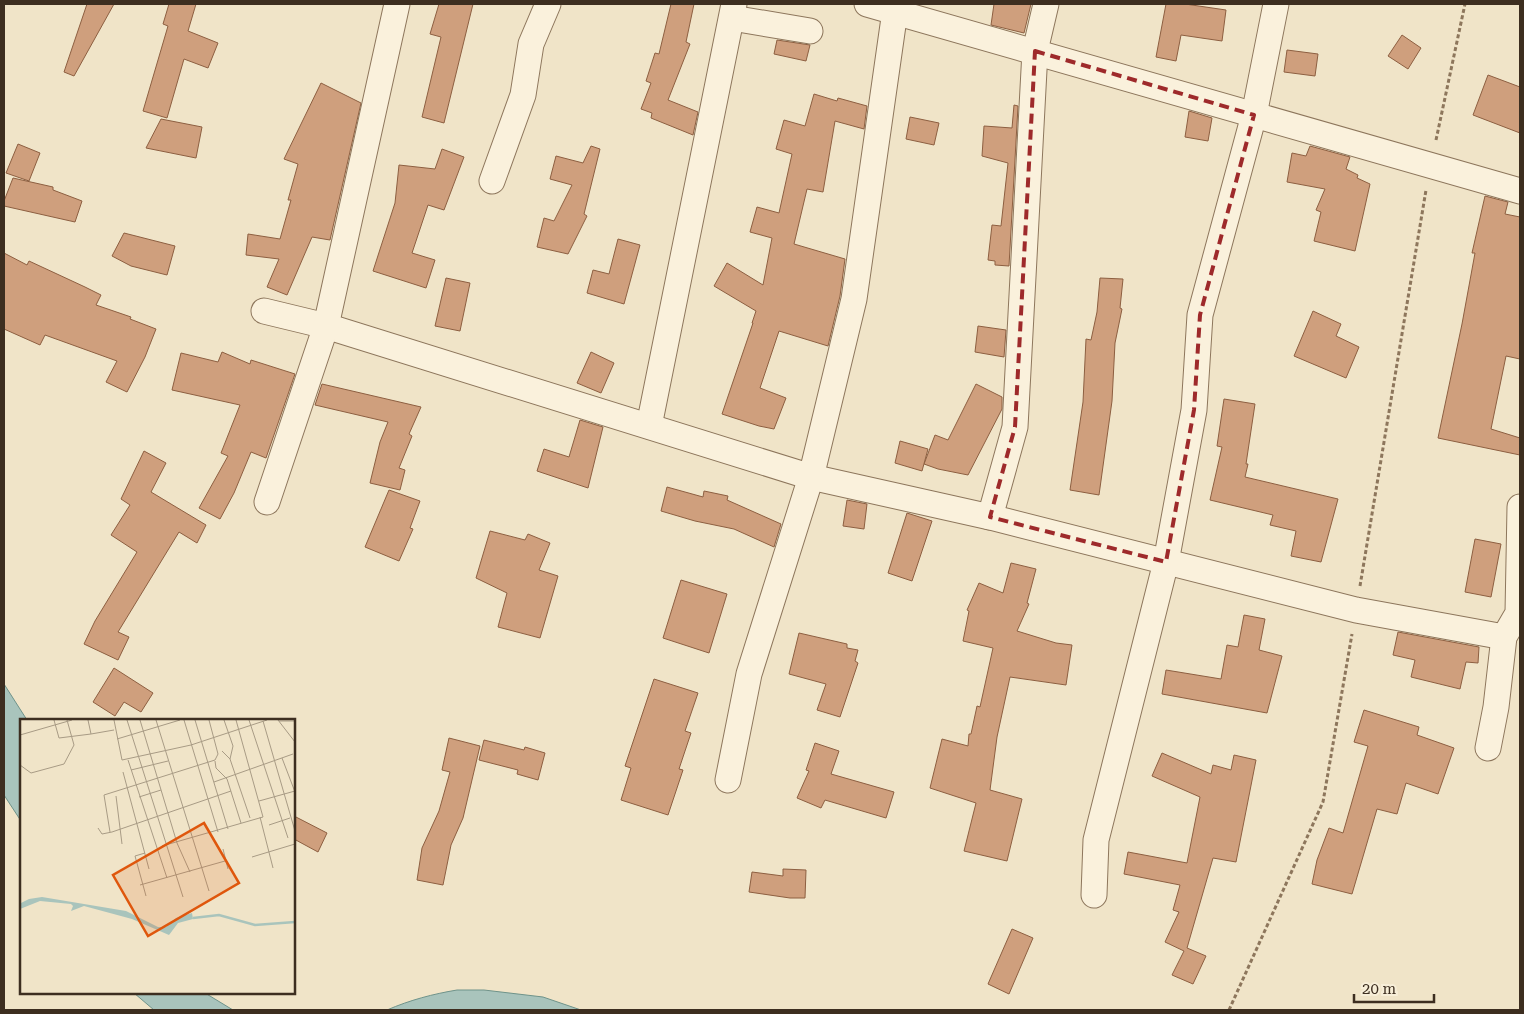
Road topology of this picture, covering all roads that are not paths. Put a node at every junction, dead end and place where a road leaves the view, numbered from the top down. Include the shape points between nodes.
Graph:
1 (397, 4) edge
2 (548, 4) edge
3 (867, 4) edge
4 (1046, 4) edge
5 (1276, 4) edge
6 (895, 8) edge
7 (733, 11) edge
8 (810, 31) dead end
9 (1035, 51) junction
10 (1254, 115) junction
11 (492, 181) dead end
12 (1520, 191) edge
13 (264, 311) dead end
14 (326, 326) junction
15 (649, 426) junction
16 (811, 477) junction
17 (266, 502) dead end
18 (1520, 507) edge
19 (990, 516) junction
20 (1166, 562) junction
21 (1504, 637) junction
22 (1488, 748) dead end
23 (728, 780) dead end
24 (1094, 894) dead end

1 - 14 street
2 - 11 street via 531,44 523,95
3 - 6 street
4 - 9 street
5 - 10 street
6 - 9 street
6 - 16 street via 854,299
7 - 8 street
7 - 15 street
9 - 10 street
9 - 19 street via 1015,427
10 - 12 street
10 - 20 street via 1200,315 1194,410
13 - 14 street
14 - 15 street
14 - 17 street
15 - 16 street
16 - 19 street
16 - 23 street via 749,674
18 - 21 street via 1518,613
19 - 20 street
20 - 21 street via 1356,610
20 - 24 street via 1096,840
21 - 22 street

